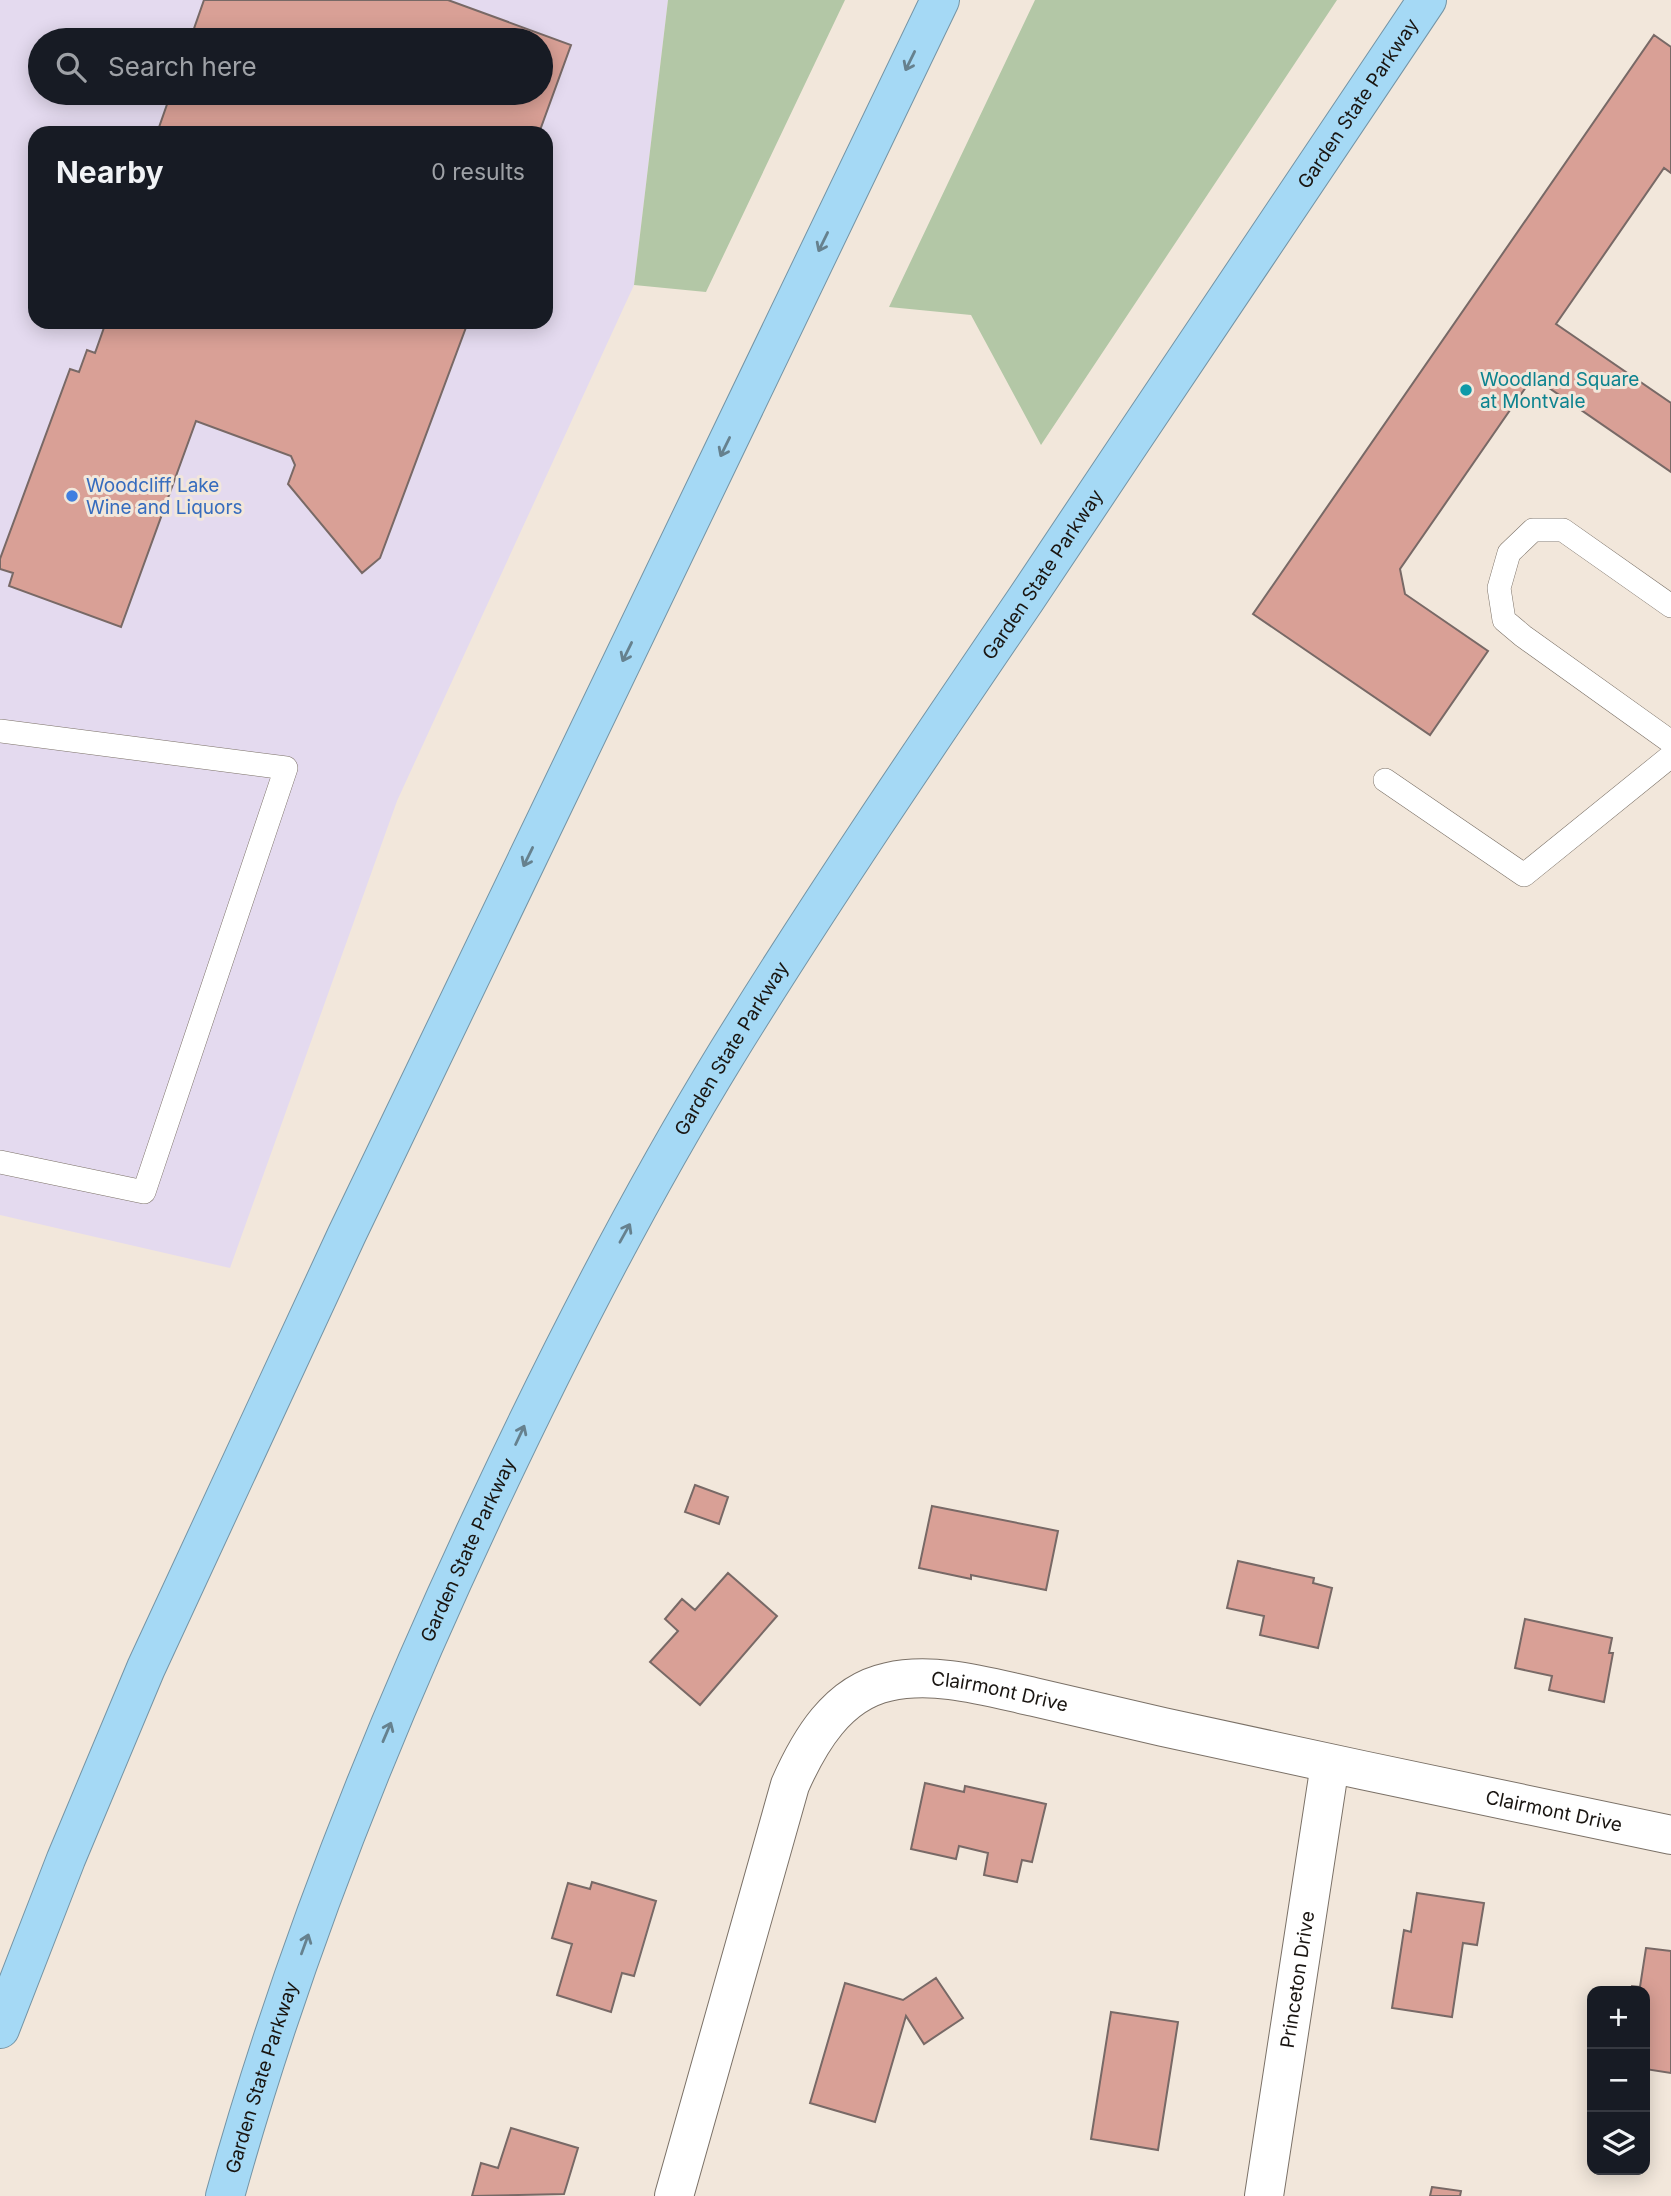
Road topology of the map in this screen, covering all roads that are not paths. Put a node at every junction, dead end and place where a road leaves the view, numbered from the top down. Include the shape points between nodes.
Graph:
1 (940, 0) edge
2 (1427, 0) edge
3 (1671, 606) edge
4 (0, 731) edge
5 (1671, 742) edge
6 (1671, 756) edge
7 (1385, 780) dead end
8 (0, 1162) edge
9 (1330, 1764) junction
10 (1671, 1835) edge
11 (0, 2029) edge
12 (225, 2196) edge
13 (674, 2196) edge
14 (1264, 2196) edge

1 -> 11 highway via 347,1234 157,1643 65,1859
12 -> 2 highway, Garden State Parkway via 291,1982 363,1790 442,1602 624,1234 725,1057 836,880
3 - 5 lane via 1563,530 1533,530 1509,553 1499,587 1504,620
4 - 8 lane via 286,768 144,1192
6 - 7 lane via 1524,875
9 - 10 street, Clairmont Drive
9 - 13 street, Clairmont Drive via 954,1681 915,1678 886,1682 861,1693 818,1730 790,1785
9 - 14 street, Princeton Drive

